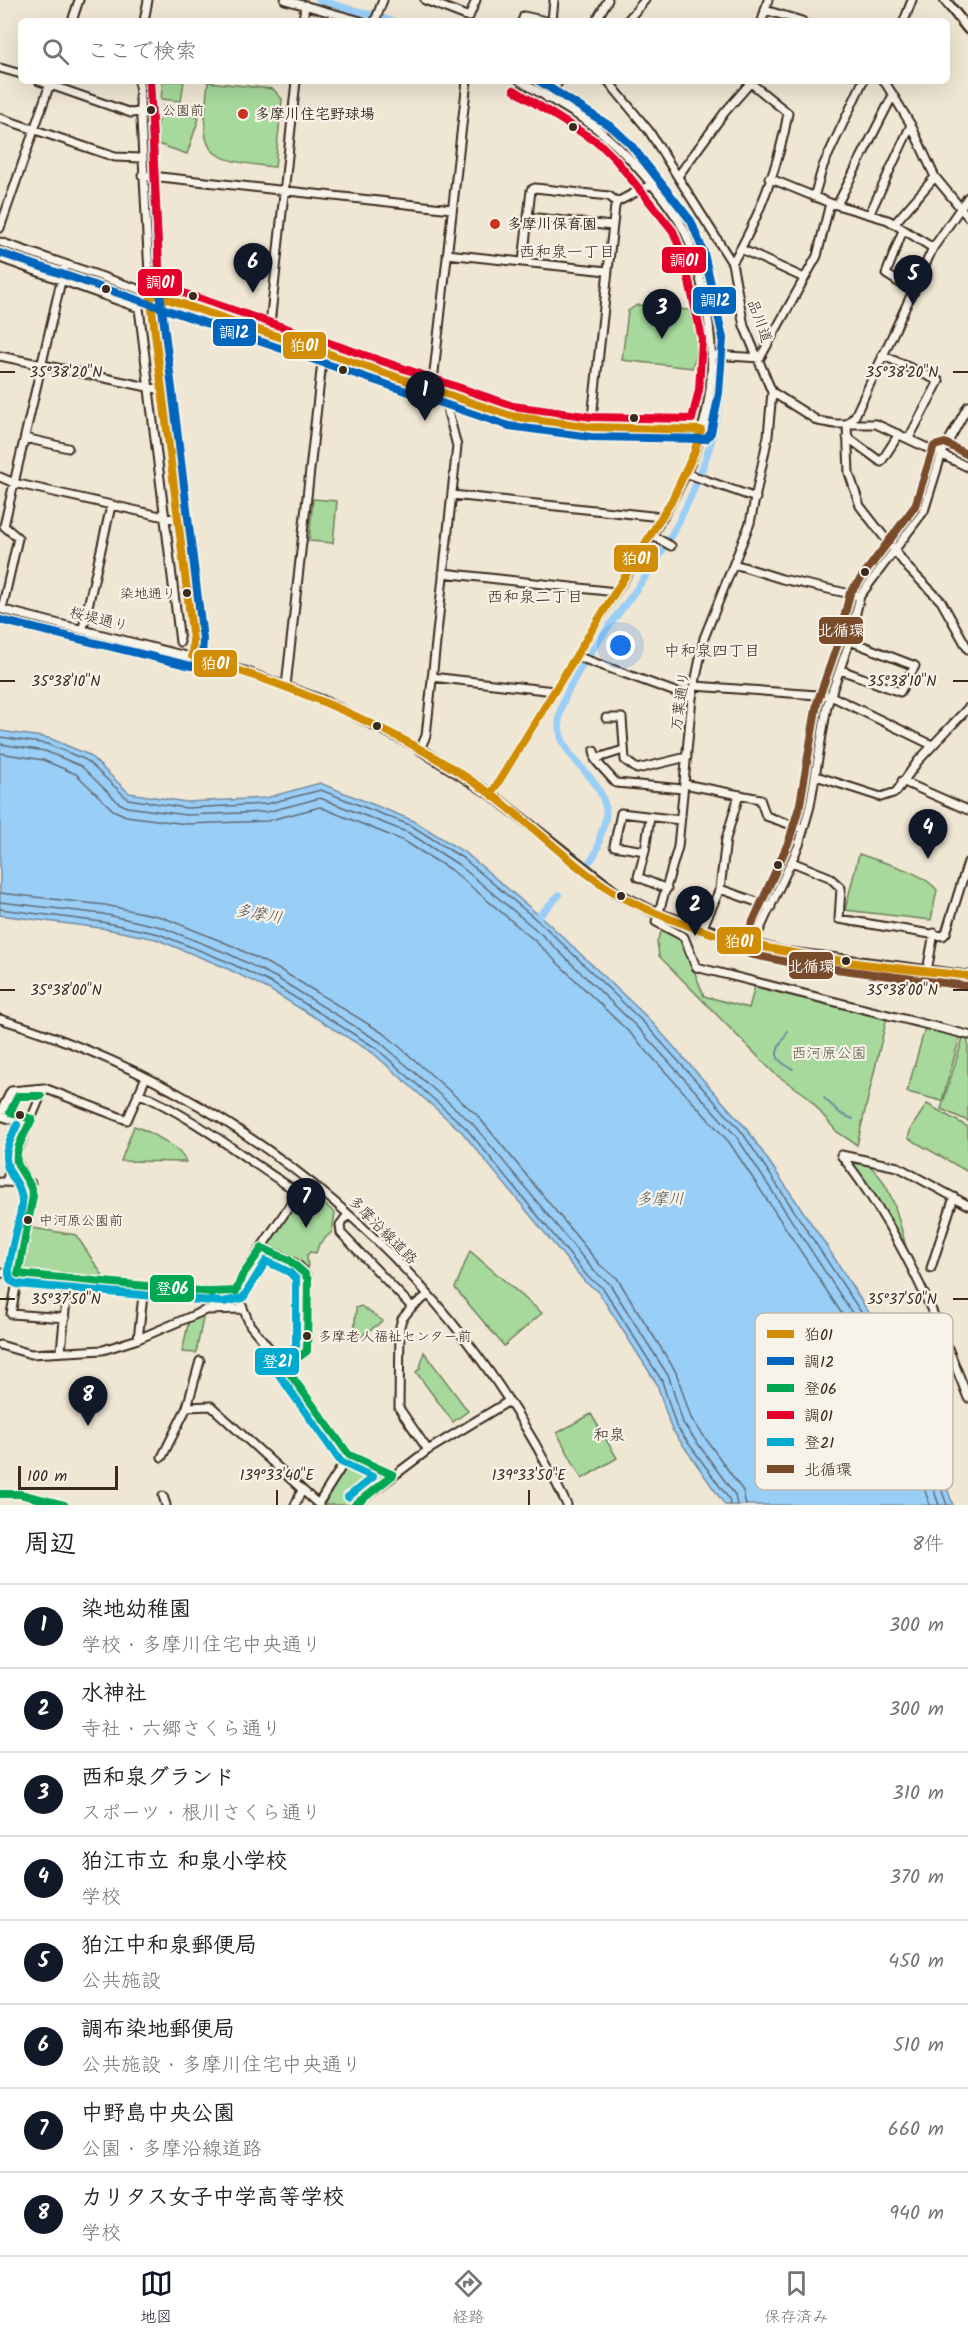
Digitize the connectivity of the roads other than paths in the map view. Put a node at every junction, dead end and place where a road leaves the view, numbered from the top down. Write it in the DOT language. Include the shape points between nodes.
graph roads {
  1 [pos="79,0"];
  2 [pos="148,0"];
  3 [pos="285,0"];
  4 [pos="383,0"];
  5 [pos="425,0"];
  6 [pos="476,0"];
  7 [pos="554,0"];
  8 [pos="608,0"];
  9 [pos="645,0"];
  10 [pos="768,0"];
  11 [pos="912,0"];
  12 [pos="945,0"];
  13 [pos="305,5"];
  14 [pos="765,10"];
  15 [pos="73,18"];
  16 [pos="145,18"];
  17 [pos="303,18"];
  18 [pos="351,18"];
  19 [pos="377,18"];
  20 [pos="552,18"];
  21 [pos="598,18"];
  22 [pos="630,18"];
  23 [pos="763,18"];
  24 [pos="792,18"];
  25 [pos="905,18"];
  26 [pos="968,29"];
  27 [pos="0,68"];
  28 [pos="18,74"];
  29 [pos="50,84"];
  30 [pos="53,84"];
  31 [pos="139,84"];
  32 [pos="296,84"];
  33 [pos="466,84"];
  34 [pos="526,84"];
  35 [pos="557,84"];
  36 [pos="611,84"];
  37 [pos="750,84"];
  38 [pos="754,84"];
  39 [pos="862,84"];
  40 [pos="886,84"];
  41 [pos="892,94"];
  42 [pos="549,96"];
  43 [pos="139,112"];
  44 [pos="0,118"];
  45 [pos="911,125"];
  46 [pos="34,130"];
  47 [pos="141,158"];
  48 [pos="142,175"];
  49 [pos="678,176"];
  50 [pos="935,177"];
  51 [pos="769,178"];
  52 [pos="650,185"];
  53 [pos="285,191"];
  54 [pos="814,196"];
  55 [pos="968,197"];
  56 [pos="617,202"];
  57 [pos="833,204"];
  58 [pos="959,207"];
  59 [pos="452,209"];
  60 [pos="870,213"];
  61 [pos="528,217"];
  62 [pos="968,217"];
  63 [pos="895,223"];
  64 [pos="612,226"];
  65 [pos="0,228"];
  66 [pos="903,230"];
  67 [pos="0,242"];
  68 [pos="933,248"];
  69 [pos="741,249"];
  70 [pos="447,254"];
  71 [pos="0,258"];
  72 [pos="523,262"];
  73 [pos="732,263"];
  74 [pos="65,264"];
  75 [pos="608,271"];
  76 [pos="804,278"];
  77 [pos="62,279"];
  78 [pos="914,291"];
  79 [pos="150,293"];
  80 [pos="269,334"];
  81 [pos="323,353"];
  82 [pos="713,355"];
  83 [pos="882,355"];
  84 [pos="0,356"];
  85 [pos="760,358"];
  86 [pos="42,366"];
  87 [pos="149,390"];
  88 [pos="162,390"];
  89 [pos="432,390"];
  90 [pos="772,392"];
  91 [pos="448,396"];
  92 [pos="968,406"];
  93 [pos="847,423"];
  94 [pos="591,427"];
  95 [pos="701,430"];
  96 [pos="899,434"];
  97 [pos="848,437"];
  98 [pos="25,438"];
  99 [pos="909,438"];
  100 [pos="68,448"];
  101 [pos="942,453"];
  102 [pos="968,467"];
  103 [pos="685,473"];
  104 [pos="0,477"];
  105 [pos="14,483"];
  106 [pos="452,495"];
  107 [pos="756,498"];
  108 [pos="111,506"];
  109 [pos="661,517"];
  110 [pos="164,518"];
  111 [pos="178,520"];
  112 [pos="651,535"];
  113 [pos="668,544"];
  114 [pos="893,551"];
  115 [pos="734,564"];
  116 [pos="443,573"];
  117 [pos="616,592"];
  118 [pos="860,596"];
  119 [pos="1,609"];
  120 [pos="83,628"];
  121 [pos="850,641"];
  122 [pos="180,642"];
  123 [pos="968,649"];
  124 [pos="192,656"];
  125 [pos="579,657"];
  126 [pos="841,670"];
  127 [pos="432,677"];
  128 [pos="286,686"];
  129 [pos="695,686"];
  130 [pos="554,691"];
  131 [pos="831,696"];
  132 [pos="692,698"];
  133 [pos="968,708"];
  134 [pos="606,718"];
  135 [pos="932,745"];
  136 [pos="420,749"];
  137 [pos="623,750"];
  138 [pos="687,756"];
  139 [pos="816,776"];
  140 [pos="902,781"];
  141 [pos="684,787"];
  142 [pos="491,794"];
  143 [pos="740,795"];
  144 [pos="968,810"];
  145 [pos="650,817"];
  146 [pos="680,820"];
  147 [pos="803,829"];
  148 [pos="645,851"];
  149 [pos="792,862"];
  150 [pos="968,862"];
  151 [pos="965,883"];
  152 [pos="667,889"];
  153 [pos="720,889"];
  154 [pos="771,907"];
  155 [pos="658,914"];
  156 [pos="702,928"];
  157 [pos="934,933"];
  158 [pos="753,944"];
  159 [pos="927,971"];
  160 [pos="968,976"];
  161 [pos="0,1019"];
  162 [pos="968,1035"];
  163 [pos="146,1077"];
  164 [pos="44,1088"];
  165 [pos="138,1093"];
  166 [pos="0,1115"];
  167 [pos="29,1125"];
  168 [pos="16,1155"];
  169 [pos="307,1180"];
  170 [pos="3,1181"];
  171 [pos="31,1183"];
  172 [pos="298,1192"];
  173 [pos="954,1197"];
  174 [pos="968,1205"];
  175 [pos="348,1214"];
  176 [pos="262,1248"];
  177 [pos="931,1268"];
  178 [pos="0,1273"];
  179 [pos="18,1274"];
  180 [pos="68,1280"];
  181 [pos="144,1287"];
  182 [pos="236,1291"];
  183 [pos="428,1295"];
  184 [pos="412,1307"];
  185 [pos="243,1309"];
  186 [pos="931,1313"];
  187 [pos="65,1318"];
  188 [pos="138,1340"];
  189 [pos="0,1345"];
  190 [pos="62,1352"];
  191 [pos="200,1360"];
  192 [pos="953,1363"];
  193 [pos="285,1367"];
  194 [pos="968,1398"];
  195 [pos="509,1401"];
  196 [pos="187,1407"];
  197 [pos="428,1450"];
  198 [pos="349,1455"];
  199 [pos="162,1457"];
  200 [pos="393,1475"];
  201 [pos="302,1490"];
  202 [pos="0,1494"];
  203 [pos="163,1496"];
  204 [pos="64,1505"];
  205 [pos="166,1505"];
  206 [pos="295,1505"];
  207 [pos="319,1505"];
  208 [pos="355,1505"];
  209 [pos="567,1505"];
  1 -- 15 [label="street"];
  2 -- 16 [label="street"];
  3 -- 13 [label="street"];
  4 -- 19 [label="street"];
  5 -- 6 [label="street" via="469,17"];
  7 -- 20 [label="street"];
  8 -- 21 [label="street"];
  9 -- 22 [label="street"];
  10 -- 14 [label="street"];
  11 -- 25 [label="street"];
  12 -- 26 [label="main road"];
  13 -- 17 [label="street"];
  13 -- 18 [label="street"];
  14 -- 23 [label="street"];
  14 -- 24 [label="street"];
  27 -- 28 [label="street"];
  29 -- 46 [label="street"];
  30 -- 43 [label="street" via="131,113"];
  31 -- 43 [label="street"];
  32 -- 53 [label="street"];
  33 -- 59 [label="street"];
  34 -- 42 [label="street"];
  35 -- 42 [label="street"];
  36 -- 49 [label="street, 品川道" via="638,115"];
  37 -- 49 [label="street"];
  38 -- 51 [label="street" via="788,113"];
  39 -- 54 [label="street" via="823,166"];
  40 -- 41 [label="street"];
  41 -- 45 [label="street"];
  41 -- 57 [label="street"];
  42 -- 52 [label="street" via="606,136"];
  43 -- 47 [label="street"];
  44 -- 46 [label="street"];
  45 -- 50 [label="street"];
  45 -- 60 [label="street"];
  46 -- 47 [label="street" via="115,157"];
  46 -- 65 [label="street"];
  47 -- 48 [label="street"];
  48 -- 53 [label="street"];
  48 -- 79 [label="street"];
  49 -- 73 [label="street, 品川道"];
  50 -- 58 [label="street"];
  50 -- 63 [label="street"];
  51 -- 54 [label="street"];
  51 -- 69 [label="street"];
  52 -- 56 [label="street"];
  52 -- 82 [label="street" via="682,226 690,243 709,318"];
  53 -- 59 [label="street"];
  53 -- 80 [label="street"];
  54 -- 57 [label="street"];
  55 -- 58 [label="street"];
  56 -- 61 [label="street" via="609,196 535,188 531,190"];
  56 -- 64 [label="street"];
  57 -- 60 [label="street"];
  57 -- 76 [label="street" via="822,241"];
  58 -- 62 [label="street"];
  58 -- 68 [label="street"];
  59 -- 70 [label="street"];
  60 -- 63 [label="street"];
  61 -- 64 [label="street"];
  61 -- 72 [label="street"];
  63 -- 66 [label="street"];
  64 -- 75 [label="street"];
  66 -- 68 [label="street"];
  66 -- 78 [label="street" via="886,274"];
  67 -- 74 [label="street"];
  68 -- 78 [label="street"];
  69 -- 73 [label="street"];
  69 -- 76 [label="street"];
  70 -- 72 [label="street"];
  70 -- 89 [label="street"];
  71 -- 77 [label="street"];
  72 -- 75 [label="street"];
  73 -- 85 [label="street, 品川道" via="744,326"];
  74 -- 77 [label="street"];
  74 -- 79 [label="street"];
  75 -- 94 [label="street"];
  76 -- 85 [label="street"];
  77 -- 86 [label="street"];
  77 -- 87 [label="street" via="137,305"];
  78 -- 83 [label="street"];
  79 -- 80 [label="street"];
  79 -- 88 [label="street"];
  80 -- 81 [label="street"];
  81 -- 89 [label="street"];
  81 -- 128 [label="street"];
  82 -- 85 [label="street"];
  82 -- 95 [label="street"];
  83 -- 93 [label="street" via="855,416"];
  83 -- 99 [label="street" via="939,381"];
  84 -- 86 [label="street"];
  85 -- 90 [label="street, 品川道"];
  86 -- 87 [label="street"];
  86 -- 98 [label="street"];
  87 -- 88 [label="street"];
  87 -- 110 [label="street"];
  88 -- 111 [label="street"];
  89 -- 91 [label="street"];
  90 -- 93 [label="street" via="818,421"];
  90 -- 107 [label="street, 万葉通り"];
  91 -- 94 [label="street" via="534,421"];
  91 -- 106 [label="street" via="447,408 457,446"];
  92 -- 101 [label="street"];
  93 -- 96 [label="street" via="876,423"];
  93 -- 97 [label="street"];
  94 -- 95 [label="street"];
  95 -- 103 [label="street"];
  96 -- 97 [label="street" via="882,462"];
  96 -- 99 [label="street"];
  97 -- 114 [label="street" via="849,472 860,507"];
  98 -- 100 [label="street"];
  98 -- 105 [label="street"];
  99 -- 101 [label="street"];
  101 -- 102 [label="street"];
  101 -- 114 [label="street" via="924,511"];
  103 -- 107 [label="street"];
  103 -- 109 [label="street"];
  104 -- 105 [label="street"];
  105 -- 108 [label="street"];
  105 -- 119 [label="street" via="4,526 18,538"];
  106 -- 109 [label="street"];
  106 -- 116 [label="street"];
  107 -- 115 [label="street, 万葉通り"];
  108 -- 110 [label="street"];
  108 -- 120 [label="street"];
  109 -- 112 [label="street"];
  110 -- 111 [label="street"];
  110 -- 122 [label="street"];
  111 -- 124 [label="street"];
  112 -- 113 [label="street"];
  112 -- 117 [label="street"];
  114 -- 118 [label="street"];
  114 -- 123 [label="street" via="940,601"];
  115 -- 118 [label="street"];
  115 -- 129 [label="street, 万葉通り" via="704,638"];
  116 -- 117 [label="street"];
  116 -- 127 [label="street"];
  117 -- 125 [label="street"];
  118 -- 121 [label="street"];
  119 -- 120 [label="street, 桜堤通り"];
  120 -- 124 [label="street, 桜堤通り"];
  121 -- 126 [label="street"];
  121 -- 126 [label="street" via="915,666 900,692"];
  124 -- 128 [label="street"];
  125 -- 130 [label="street"];
  125 -- 132 [label="street"];
  126 -- 131 [label="street"];
  127 -- 130 [label="street"];
  127 -- 136 [label="street" via="426,736"];
  128 -- 136 [label="street"];
  129 -- 131 [label="street"];
  129 -- 132 [label="street, 万葉通り"];
  130 -- 142 [label="street"];
  131 -- 135 [label="street"];
  131 -- 139 [label="street"];
  132 -- 138 [label="street, 万葉通り"];
  133 -- 135 [label="street"];
  134 -- 137 [label="street" via="622,718"];
  135 -- 140 [label="street"];
  136 -- 142 [label="main road"];
  137 -- 138 [label="street" via="627,764 637,769"];
  137 -- 141 [label="street" via="595,755 616,783"];
  138 -- 141 [label="street, 万葉通り"];
  139 -- 140 [label="street" via="881,797 896,792"];
  139 -- 147 [label="street"];
  140 -- 144 [label="street"];
  141 -- 143 [label="street"];
  141 -- 146 [label="street, 万葉通り"];
  142 -- 155 [label="main road" via="616,893"];
  143 -- 147 [label="street" via="760,800 766,816"];
  143 -- 153 [label="street" via="726,839"];
  145 -- 146 [label="street"];
  145 -- 148 [label="street"];
  145 -- 148 [label="street" via="621,813 614,846"];
  146 -- 152 [label="street, 万葉通り" via="675,864"];
  147 -- 149 [label="street"];
  148 -- 152 [label="street" via="638,877"];
  149 -- 154 [label="street"];
  149 -- 157 [label="street" via="829,877 841,888 839,919"];
  150 -- 151 [label="street"];
  151 -- 157 [label="street" via="946,933"];
  152 -- 155 [label="street, 万葉通り"];
  153 -- 154 [label="street"];
  153 -- 156 [label="street"];
  154 -- 158 [label="street"];
  155 -- 156 [label="main road"];
  155 -- 162 [label="street" via="656,922 684,937 696,967"];
  156 -- 158 [label="main road"];
  157 -- 159 [label="street"];
  158 -- 159 [label="main road"];
  159 -- 160 [label="main road"];
  161 -- 163 [label="street, 多摩沿線道路" via="92,1051"];
  163 -- 165 [label="street"];
  163 -- 169 [label="street, 多摩沿線道路" via="242,1131"];
  164 -- 165 [label="street" via="127,1120"];
  164 -- 166 [label="street" via="11,1091"];
  164 -- 167 [label="street"];
  165 -- 172 [label="street" via="219,1137"];
  166 -- 167 [label="street"];
  167 -- 168 [label="street"];
  168 -- 170 [label="street"];
  168 -- 171 [label="street"];
  169 -- 172 [label="street"];
  169 -- 175 [label="street, 多摩沿線道路"];
  170 -- 171 [label="street"];
  171 -- 179 [label="street" via="31,1208"];
  172 -- 176 [label="street"];
  173 -- 174 [label="street"];
  173 -- 177 [label="street"];
  173 -- 186 [label="street" via="898,1167 841,1155 909,1261"];
  175 -- 183 [label="street, 多摩沿線道路"];
  175 -- 184 [label="street" via="340,1225 341,1233"];
  176 -- 182 [label="street"];
  176 -- 193 [label="street" via="295,1263 307,1274 306,1351"];
  178 -- 179 [label="street"];
  179 -- 180 [label="street"];
  179 -- 187 [label="street" via="11,1314"];
  180 -- 181 [label="street"];
  180 -- 187 [label="street"];
  181 -- 182 [label="street"];
  181 -- 188 [label="street"];
  182 -- 185 [label="street"];
  183 -- 184 [label="street"];
  183 -- 195 [label="street, 多摩沿線道路" via="487,1365"];
  184 -- 197 [label="street" via="400,1326 399,1408"];
  185 -- 188 [label="street" via="206,1310"];
  185 -- 193 [label="street" via="250,1325"];
  187 -- 190 [label="street"];
  188 -- 190 [label="street" via="102,1350"];
  189 -- 190 [label="street" via="31,1354"];
  191 -- 196 [label="street"];
  192 -- 194 [label="street"];
  193 -- 198 [label="street"];
  195 -- 197 [label="street"];
  195 -- 209 [label="street, 多摩沿線道路"];
  196 -- 199 [label="street"];
  196 -- 201 [label="street" via="211,1406"];
  197 -- 200 [label="street"];
  198 -- 200 [label="street"];
  198 -- 207 [label="street"];
  200 -- 208 [label="street"];
  201 -- 206 [label="street"];
  201 -- 207 [label="street"];
  202 -- 204 [label="street" via="20,1494"];
  203 -- 205 [label="street"];
}
